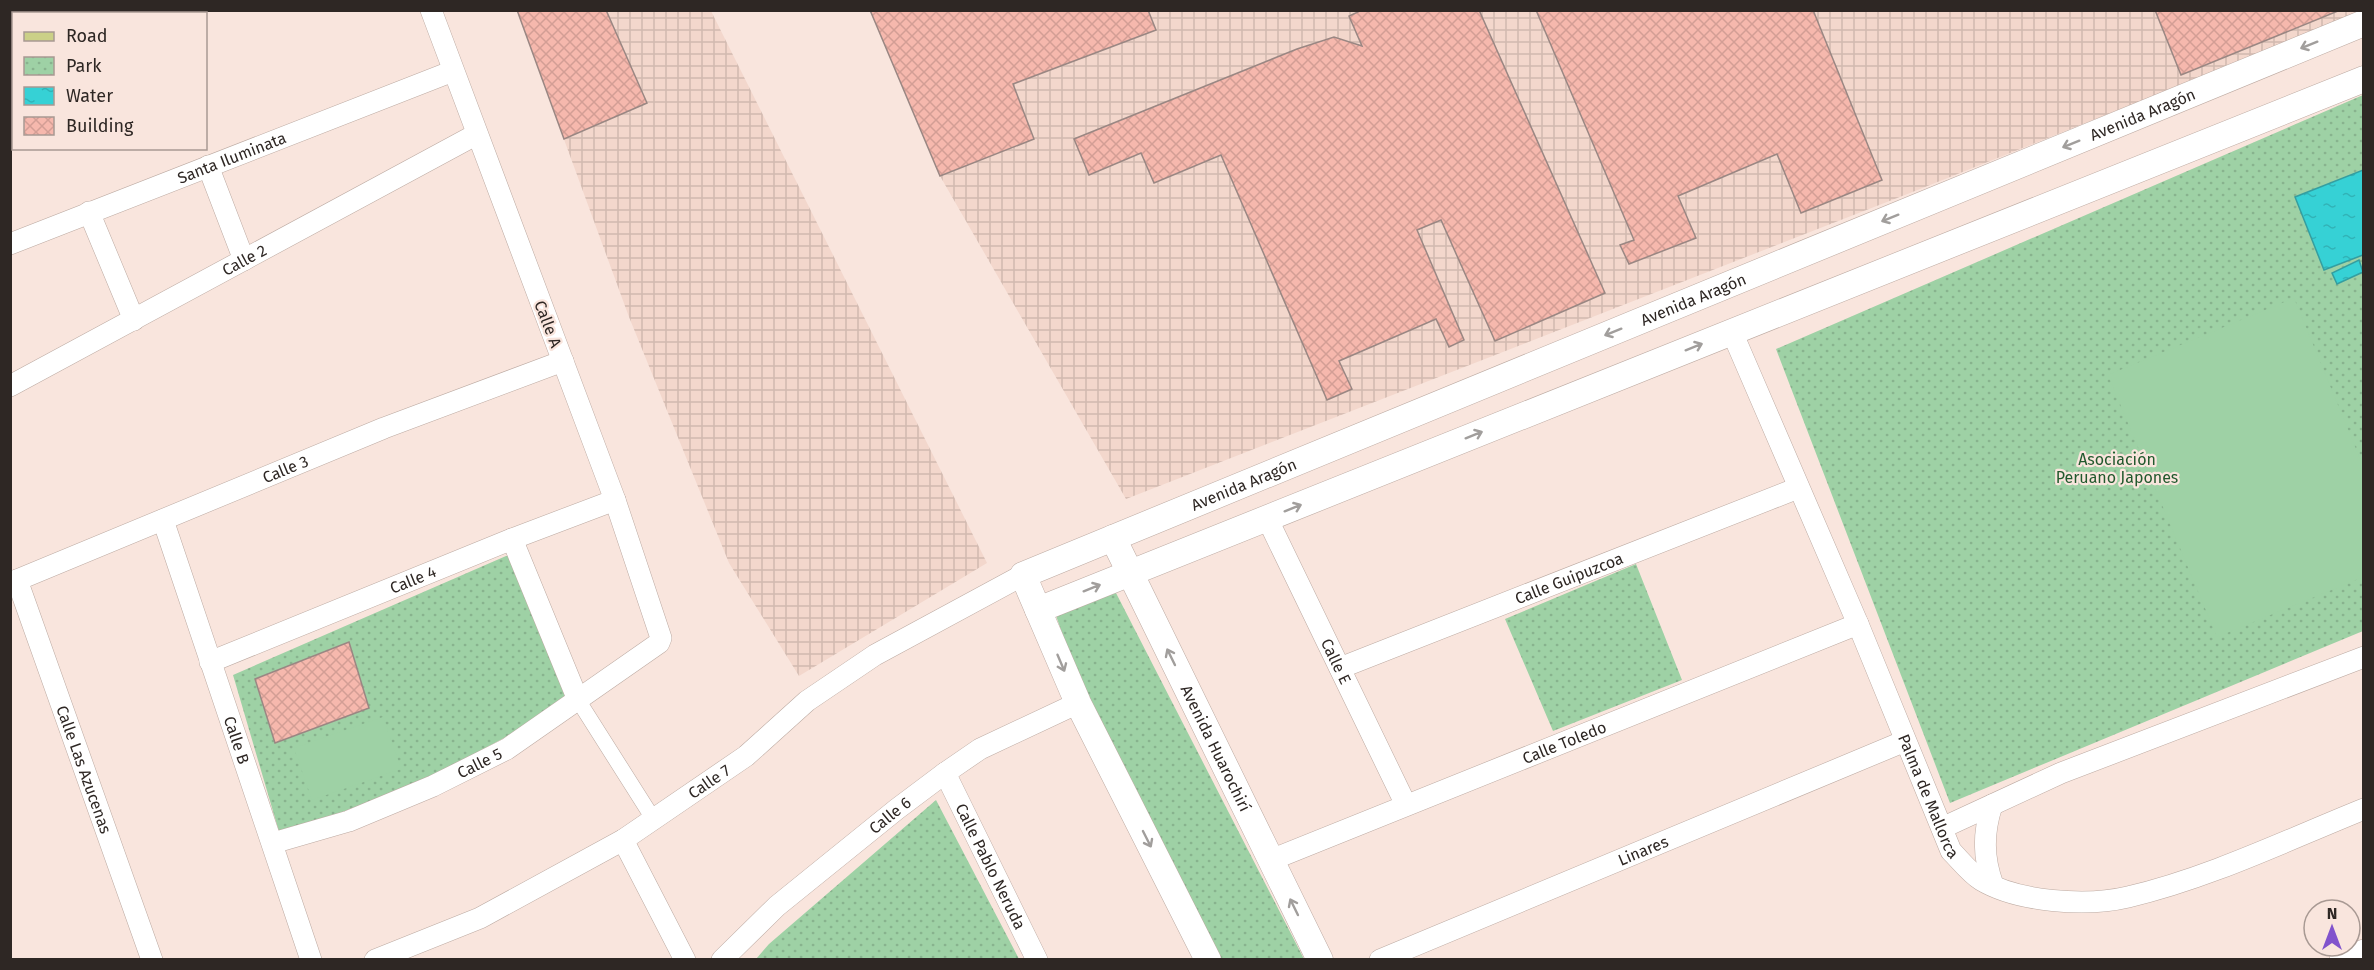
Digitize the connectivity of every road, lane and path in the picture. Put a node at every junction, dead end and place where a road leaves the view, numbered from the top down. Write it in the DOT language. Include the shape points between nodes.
graph roads {
  1 [pos="431,10"];
  2 [pos="2364,23"];
  3 [pos="453,71"];
  4 [pos="2364,79"];
  5 [pos="477,134"];
  6 [pos="208,166"];
  7 [pos="89,212"];
  8 [pos="10,244"];
  9 [pos="244,260"];
  10 [pos="134,320"];
  11 [pos="1731,332"];
  12 [pos="563,361"];
  13 [pos="10,386"];
  14 [pos="1798,488"];
  15 [pos="615,500"];
  16 [pos="1267,518"];
  17 [pos="163,520"];
  18 [pos="1113,537"];
  19 [pos="512,539"];
  20 [pos="1130,573"];
  21 [pos="1023,575"];
  22 [pos="14,582"];
  23 [pos="1038,610"];
  24 [pos="1858,624"];
  25 [pos="661,638"];
  26 [pos="2364,657"];
  27 [pos="210,662"];
  28 [pos="1340,668"];
  29 [pos="578,700"];
  30 [pos="1078,703"];
  31 [pos="1905,741"];
  32 [pos="945,773"];
  33 [pos="1406,805"];
  34 [pos="1992,805"];
  35 [pos="2364,809"];
  36 [pos="654,820"];
  37 [pos="1942,828"];
  38 [pos="623,840"];
  39 [pos="273,843"];
  40 [pos="1271,860"];
  41 [pos="1993,885"];
  42 [pos="2364,950"];
  43 [pos="152,960"];
  44 [pos="311,960"];
  45 [pos="375,960"];
  46 [pos="685,960"];
  47 [pos="722,960"];
  48 [pos="1037,960"];
  49 [pos="1208,960"];
  50 [pos="1320,960"];
  51 [pos="1380,960"];
  52 [pos="2340,960"];
  1 -- 3 [label="street, Calle A"];
  2 -- 18 [label="street, Avenida Aragón, one-way"];
  3 -- 5 [label="street, Calle A"];
  3 -- 6 [label="street, Santa Iluminata"];
  4 -- 11 [label="street"];
  5 -- 9 [label="street, Calle 2"];
  5 -- 12 [label="street, Calle A"];
  6 -- 7 [label="street, Santa Iluminata"];
  6 -- 9 [label="street"];
  7 -- 8 [label="street, Santa Iluminata"];
  7 -- 10 [label="street"];
  9 -- 10 [label="street, Calle 2"];
  10 -- 13 [label="street, Calle 2"];
  11 -- 14 [label="street, Palma de Mallorca"];
  16 -- 11 [label="street, one-way"];
  12 -- 15 [label="street, Calle A"];
  12 -- 17 [label="street, Calle 3"];
  14 -- 24 [label="street, Palma de Mallorca"];
  14 -- 28 [label="street, Calle Guipuzcoa"];
  15 -- 19 [label="street, Calle 4"];
  15 -- 25 [label="street, Calle A"];
  16 -- 20 [label="street"];
  16 -- 28 [label="street, Calle E"];
  17 -- 22 [label="street, Calle 3"];
  17 -- 27 [label="street, Calle B"];
  18 -- 20 [label="street, Avenida Huarochirí"];
  18 -- 21 [label="street, Avenida Aragón"];
  19 -- 27 [label="street, Calle 4"];
  19 -- 29 [label="street"];
  23 -- 20 [label="street, one-way"];
  40 -- 20 [label="street, Avenida Huarochirí, one-way"];
  21 -- 23 [label="street"];
  21 -- 36 [label="street, Calle 7" via="875,654 807,701 746,756"];
  22 -- 43 [label="street, Calle Las Azucenas"];
  23 -- 30 [label="street, one-way"];
  24 -- 31 [label="street, Palma de Mallorca"];
  24 -- 33 [label="street, Calle Toledo"];
  25 -- 29 [label="street, Calle 5"];
  26 -- 34 [label="street" via="2061,773"];
  27 -- 39 [label="street, Calle B"];
  28 -- 33 [label="street, Calle E"];
  29 -- 36 [label="street"];
  29 -- 39 [label="street, Calle 5" via="507,749 433,786 349,821"];
  30 -- 32 [label="street, Calle 6" via="980,749"];
  30 -- 49 [label="street, one-way"];
  31 -- 37 [label="street, Palma de Mallorca"];
  31 -- 51 [label="street, Linares"];
  32 -- 47 [label="street, Calle 6" via="777,906"];
  32 -- 48 [label="street, Calle Pablo Neruda"];
  33 -- 40 [label="street, Calle Toledo"];
  34 -- 37 [label="street"];
  34 -- 41 [label="street" via="1984,835"];
  35 -- 41 [label="street, Palma de Mallorca" via="2195,878 2126,898 2076,902 2028,898"];
  36 -- 38 [label="street, Calle 7"];
  37 -- 41 [label="street, Palma de Mallorca" via="1951,851 1980,879"];
  38 -- 45 [label="street, Calle 7" via="480,918"];
  38 -- 46 [label="street"];
  39 -- 44 [label="street, Calle B"];
  50 -- 40 [label="street, Avenida Huarochirí, one-way"];
  42 -- 52 [label="street"];
}
